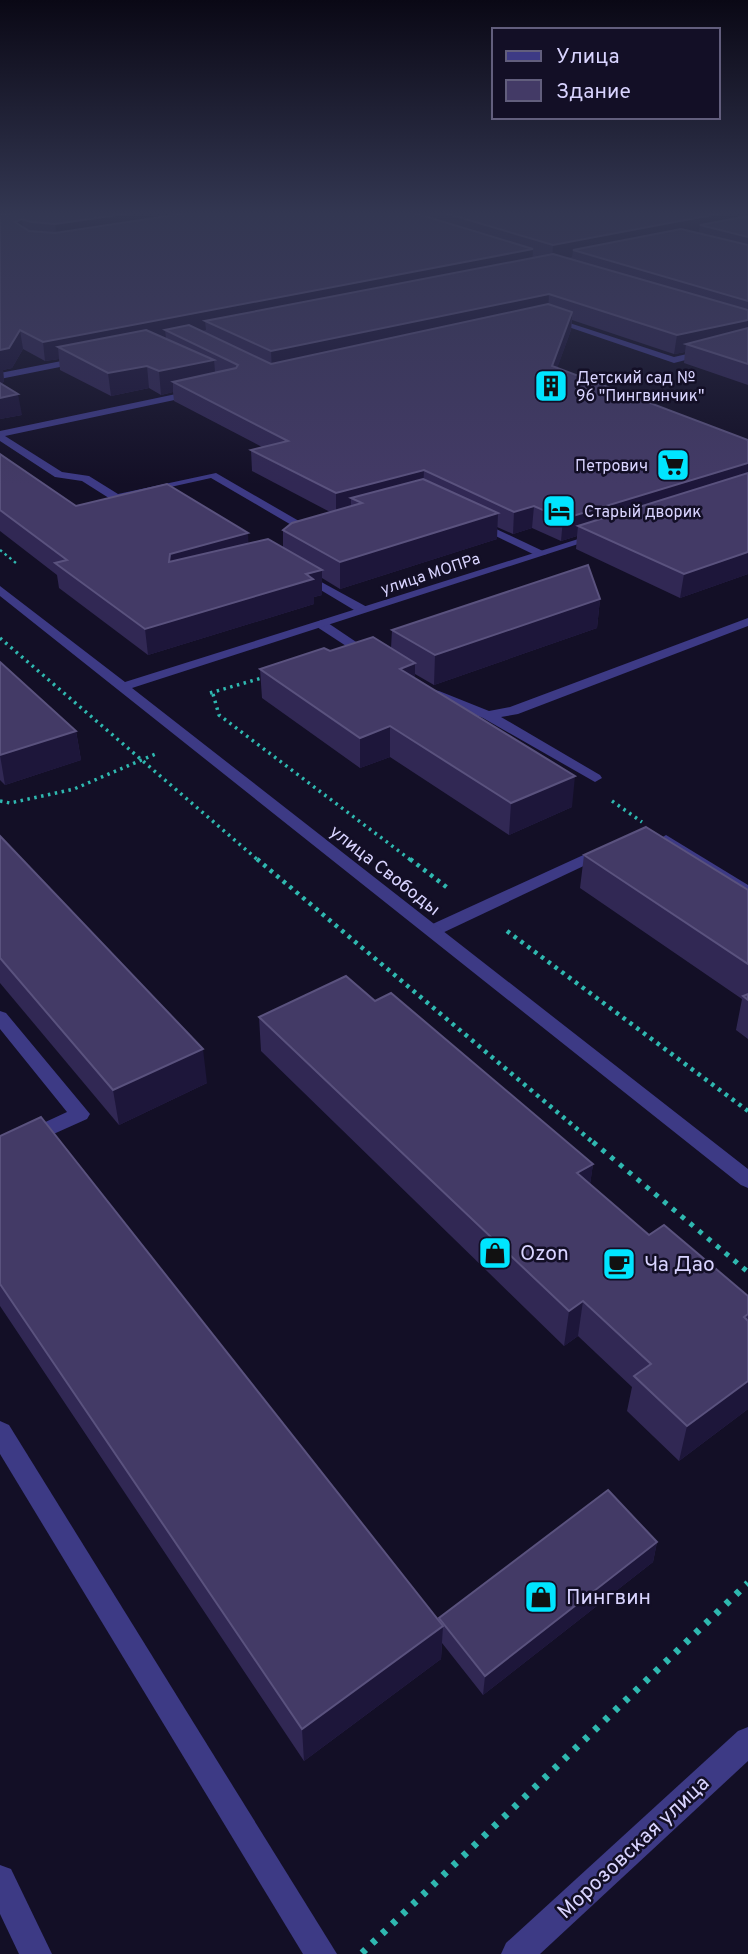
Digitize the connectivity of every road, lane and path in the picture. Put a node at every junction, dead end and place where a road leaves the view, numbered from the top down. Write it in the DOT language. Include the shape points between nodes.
graph roads {
  1 [pos="534,320"];
  2 [pos="748,342"];
  3 [pos="655,354"];
  4 [pos="637,358"];
  5 [pos="87,359"];
  6 [pos="0,376"];
  7 [pos="205,390"];
  8 [pos="0,435"];
  9 [pos="461,515"];
  10 [pos="320,527"];
  11 [pos="307,530"];
  12 [pos="606,533"];
  13 [pos="289,543"];
  14 [pos="541,554"];
  15 [pos="292,569"];
  16 [pos="0,590"];
  17 [pos="363,610"];
  18 [pos="748,622"];
  19 [pos="321,624"];
  20 [pos="0,639"];
  21 [pos="378,661"];
  22 [pos="121,687"];
  23 [pos="424,690"];
  24 [pos="488,715"];
  25 [pos="140,759"];
  26 [pos="595,778"];
  27 [pos="0,801"];
  28 [pos="650,839"];
  29 [pos="614,846"];
  30 [pos="748,891"];
  31 [pos="432,931"];
  32 [pos="0,1017"];
  33 [pos="0,1151"];
  34 [pos="748,1180"];
  35 [pos="748,1272"];
  36 [pos="0,1432"];
  37 [pos="748,1583"];
  38 [pos="748,1741"];
  39 [pos="0,1880"];
  40 [pos="36,1954"];
  41 [pos="321,1954"];
  42 [pos="361,1954"];
  43 [pos="517,1954"];
  1 -- 3 [label="street" via="547,317"];
  2 -- 3 [label="street" via="674,360"];
  3 -- 4 [label="street"];
  5 -- 6 [label="street"];
  7 -- 8 [label="street"];
  8 -- 11 [label="street" via="59,475 85,478 116,498 212,475"];
  9 -- 14 [label="street"];
  10 -- 11 [label="street"];
  11 -- 13 [label="street"];
  12 -- 14 [label="street, улица МОПРа"];
  14 -- 17 [label="street, улица МОПРа"];
  15 -- 17 [label="street"];
  16 -- 22 [label="street, улица Свободы"];
  17 -- 19 [label="street, улица МОПРа"];
  18 -- 24 [label="street" via="513,711"];
  19 -- 21 [label="street"];
  19 -- 22 [label="street, улица МОПРа"];
  20 -- 25 [label="path"];
  22 -- 31 [label="street, улица Свободы"];
  23 -- 24 [label="street"];
  24 -- 26 [label="street"];
  25 -- 27 [label="path" via="74,789 10,803"];
  25 -- 35 [label="path"];
  28 -- 30 [label="street" via="663,838"];
  29 -- 31 [label="street"];
  31 -- 34 [label="street, улица Свободы"];
  32 -- 33 [label="street" via="80,1114"];
  36 -- 41 [label="street"];
  37 -- 42 [label="path"];
  38 -- 43 [label="street, Морозовская улица"];
  39 -- 40 [label="street"];
}
